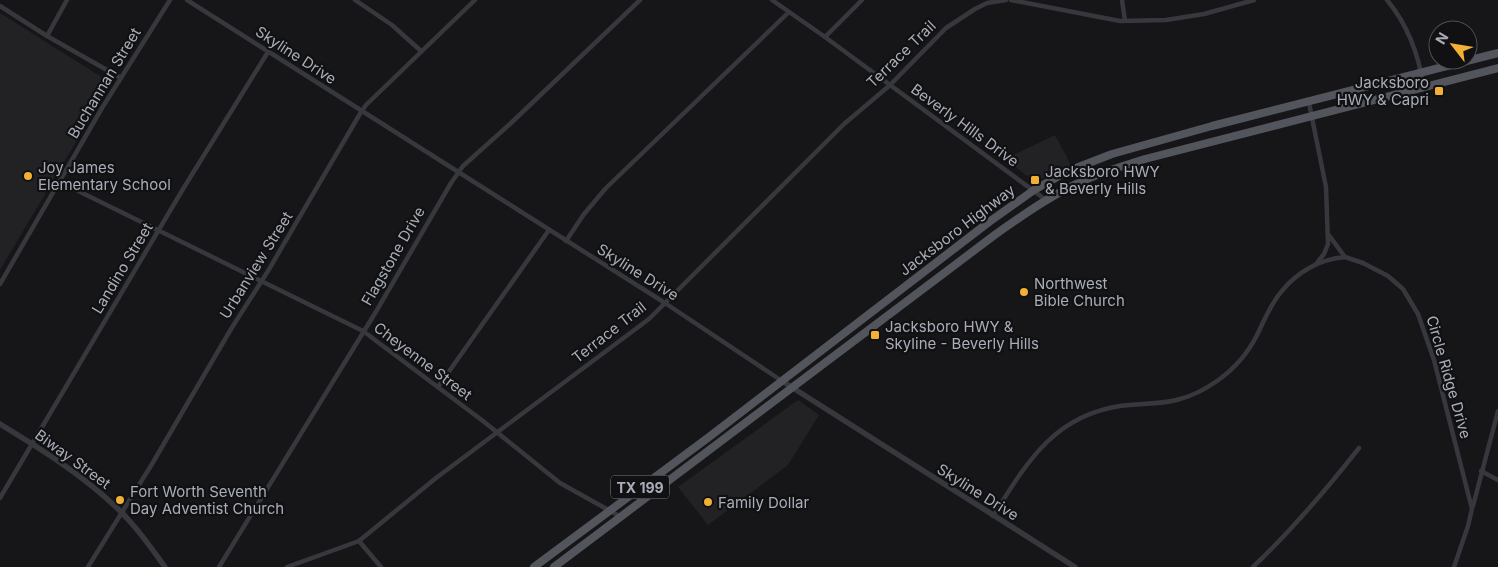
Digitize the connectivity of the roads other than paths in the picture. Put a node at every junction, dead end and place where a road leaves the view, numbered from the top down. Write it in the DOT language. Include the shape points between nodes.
graph roads {
  1 [pos="67,0"];
  2 [pos="170,0"];
  3 [pos="186,0"];
  4 [pos="355,0"];
  5 [pos="475,0"];
  6 [pos="640,0"];
  7 [pos="772,0"];
  8 [pos="862,0"];
  9 [pos="1006,0"];
  10 [pos="1015,0"];
  11 [pos="1122,0"];
  12 [pos="1254,0"];
  13 [pos="1387,0"];
  14 [pos="0,6"];
  15 [pos="789,12"];
  16 [pos="1125,21"];
  17 [pos="47,36"];
  18 [pos="825,37"];
  19 [pos="421,51"];
  20 [pos="268,52"];
  21 [pos="1498,53"];
  22 [pos="1498,68"];
  23 [pos="1422,73"];
  24 [pos="121,78"];
  25 [pos="889,86"];
  26 [pos="1424,88"];
  27 [pos="1308,103"];
  28 [pos="361,112"];
  29 [pos="1311,117"];
  30 [pos="458,173"];
  31 [pos="60,182"];
  32 [pos="1034,190"];
  33 [pos="1046,200"];
  34 [pos="159,230"];
  35 [pos="549,230"];
  36 [pos="1328,234"];
  37 [pos="566,241"];
  38 [pos="1346,257"];
  39 [pos="1317,264"];
  40 [pos="914,279"];
  41 [pos="262,280"];
  42 [pos="0,282"];
  43 [pos="922,291"];
  44 [pos="665,303"];
  45 [pos="362,331"];
  46 [pos="782,381"];
  47 [pos="438,387"];
  48 [pos="793,389"];
  49 [pos="1498,411"];
  50 [pos="0,424"];
  51 [pos="497,432"];
  52 [pos="32,444"];
  53 [pos="1359,448"];
  54 [pos="1481,471"];
  55 [pos="1498,480"];
  56 [pos="0,498"];
  57 [pos="1472,509"];
  58 [pos="609,510"];
  59 [pos="121,513"];
  60 [pos="993,516"];
  61 [pos="621,517"];
  62 [pos="360,541"];
  63 [pos="537,566"];
  64 [pos="88,567"];
  65 [pos="165,567"];
  66 [pos="219,567"];
  67 [pos="287,567"];
  68 [pos="381,567"];
  69 [pos="554,567"];
  70 [pos="1075,567"];
  71 [pos="1253,567"];
  72 [pos="1454,567"];
  1 -- 17 [label="street"];
  2 -- 24 [label="street, Buchannan Street"];
  3 -- 20 [label="street, Skyline Drive"];
  4 -- 19 [label="street" via="392,25"];
  5 -- 19 [label="street, Urbanview Street"];
  6 -- 30 [label="street, Flagstone Drive"];
  7 -- 15 [label="street, Beverly Hills Drive"];
  8 -- 18 [label="street"];
  9 -- 25 [label="street, Terrace Trail" via="987,3 946,28"];
  10 -- 16 [label="street"];
  11 -- 16 [label="street"];
  12 -- 16 [label="street" via="1204,14"];
  13 -- 23 [label="street" via="1412,38"];
  14 -- 17 [label="street"];
  15 -- 18 [label="street, Beverly Hills Drive"];
  15 -- 37 [label="street" via="606,188"];
  17 -- 24 [label="street"];
  18 -- 25 [label="street, Beverly Hills Drive"];
  19 -- 28 [label="street, Urbanview Street"];
  20 -- 28 [label="street, Skyline Drive"];
  20 -- 34 [label="street, Landino Street"];
  21 -- 23 [label="main road, Jacksboro Highway / TX 199"];
  22 -- 26 [label="main road, Jacksboro Highway / TX 199"];
  23 -- 26 [label="street"];
  23 -- 27 [label="main road, Jacksboro Highway / TX 199"];
  24 -- 31 [label="street, Buchannan Street"];
  25 -- 32 [label="street, Beverly Hills Drive"];
  25 -- 44 [label="street, Terrace Trail" via="844,124"];
  26 -- 29 [label="main road, Jacksboro Highway / TX 199"];
  27 -- 29 [label="street"];
  27 -- 32 [label="main road, Jacksboro Highway / TX 199" via="1112,154 1068,171"];
  28 -- 30 [label="street, Skyline Drive"];
  28 -- 41 [label="street, Urbanview Street"];
  29 -- 33 [label="main road, Jacksboro Highway / TX 199" via="1145,159 1096,175"];
  29 -- 36 [label="street" via="1326,187"];
  30 -- 35 [label="street, Skyline Drive"];
  30 -- 45 [label="street, Flagstone Drive"];
  31 -- 34 [label="street, Cheyenne Street"];
  31 -- 42 [label="street, Buchannan Street"];
  32 -- 33 [label="street, Beverly Hills Drive"];
  32 -- 40 [label="main road, Jacksboro Highway / TX 199"];
  33 -- 43 [label="main road, Jacksboro Highway / TX 199"];
  34 -- 41 [label="street, Cheyenne Street"];
  34 -- 52 [label="street, Landino Street"];
  35 -- 37 [label="street, Skyline Drive"];
  35 -- 47 [label="street"];
  36 -- 38 [label="street"];
  36 -- 39 [label="street" via="1328,244"];
  37 -- 44 [label="street, Skyline Drive"];
  38 -- 39 [label="street"];
  38 -- 57 [label="street, Circle Ridge Drive" via="1388,276 1403,289 1418,314 1434,360"];
  39 -- 60 [label="street" via="1280,292 1245,355 1217,381 1180,400 1120,406 1076,420 1053,435 1032,456"];
  40 -- 43 [label="main road"];
  40 -- 46 [label="main road, Jacksboro Highway / TX 199"];
  41 -- 45 [label="street, Cheyenne Street"];
  41 -- 59 [label="street, Urbanview Street"];
  43 -- 48 [label="main road, Jacksboro Highway / TX 199"];
  44 -- 46 [label="street, Skyline Drive"];
  44 -- 51 [label="street, Terrace Trail" via="649,319"];
  45 -- 47 [label="street, Cheyenne Street"];
  45 -- 66 [label="street, Flagstone Drive"];
  46 -- 48 [label="street, Skyline Drive"];
  46 -- 58 [label="main road, Jacksboro Highway / TX 199"];
  47 -- 51 [label="street, Cheyenne Street"];
  48 -- 60 [label="street, Skyline Drive"];
  48 -- 61 [label="main road, Jacksboro Highway / TX 199"];
  49 -- 54 [label="street"];
  50 -- 52 [label="street, Biway Street"];
  51 -- 58 [label="street, Cheyenne Street" via="560,482"];
  51 -- 62 [label="street, Terrace Trail"];
  52 -- 56 [label="street, Landino Street"];
  52 -- 59 [label="street, Biway Street" via="77,474"];
  53 -- 71 [label="street" via="1298,523"];
  54 -- 55 [label="street"];
  54 -- 57 [label="street"];
  57 -- 72 [label="street, Circle Ridge Drive"];
  58 -- 61 [label="street, Cheyenne Street"];
  58 -- 63 [label="main road, Jacksboro Highway / TX 199"];
  59 -- 64 [label="street, Urbanview Street"];
  59 -- 65 [label="street, Biway Street"];
  60 -- 70 [label="street, Skyline Drive"];
  61 -- 69 [label="main road, Jacksboro Highway / TX 199"];
  62 -- 67 [label="street, Terrace Trail"];
  62 -- 68 [label="street"];
}
